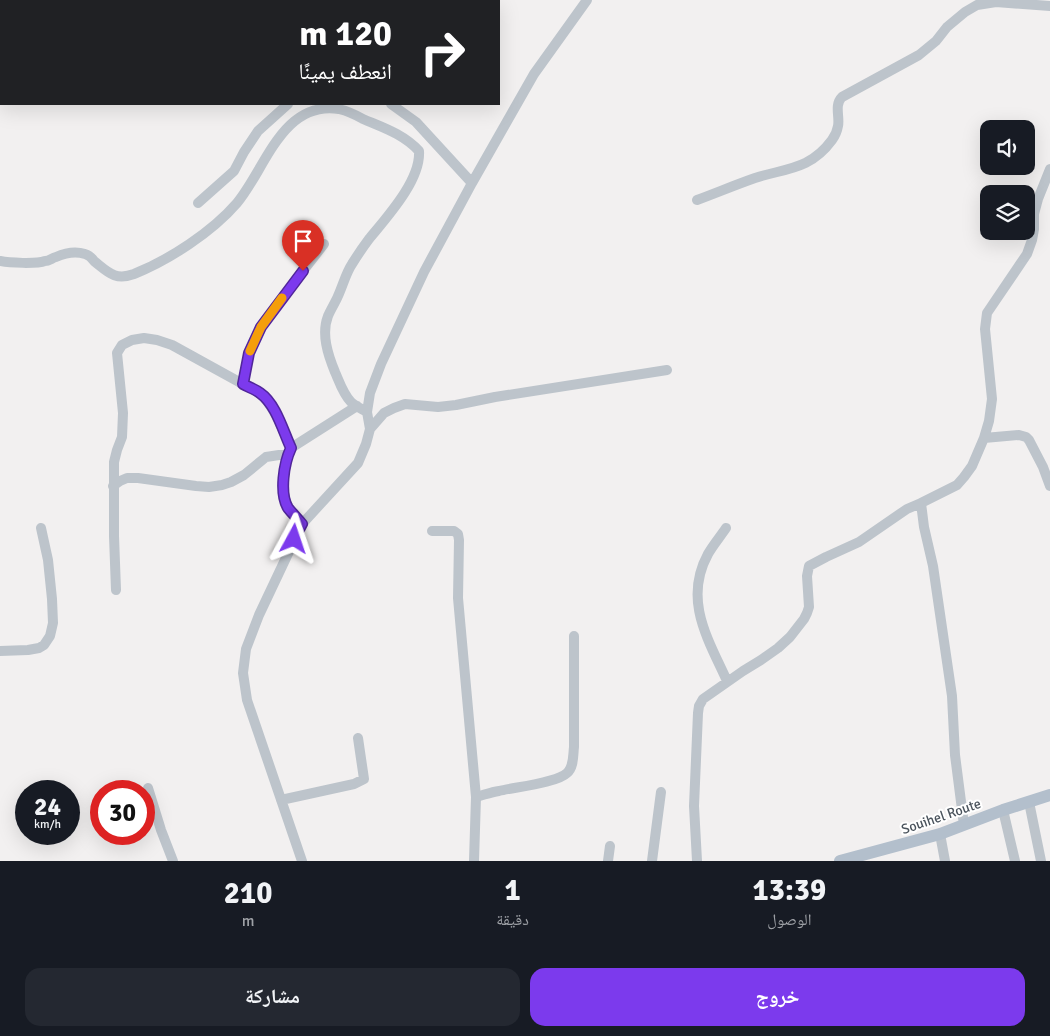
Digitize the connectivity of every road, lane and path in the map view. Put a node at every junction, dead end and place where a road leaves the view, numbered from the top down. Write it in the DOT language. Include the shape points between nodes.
graph roads {
  1 [pos="587,0"];
  2 [pos="1050,6"];
  3 [pos="287,105"];
  4 [pos="392,105"];
  5 [pos="1050,170"];
  6 [pos="472,183"];
  7 [pos="697,200"];
  8 [pos="198,203"];
  9 [pos="324,244"];
  10 [pos="0,261"];
  11 [pos="667,370"];
  12 [pos="243,384"];
  13 [pos="357,406"];
  14 [pos="367,412"];
  15 [pos="370,429"];
  16 [pos="984,438"];
  17 [pos="289,452"];
  18 [pos="113,486"];
  19 [pos="1050,486"];
  20 [pos="921,503"];
  21 [pos="302,524"];
  22 [pos="41,528"];
  23 [pos="726,528"];
  24 [pos="432,531"];
  25 [pos="116,590"];
  26 [pos="574,636"];
  27 [pos="0,651"];
  28 [pos="727,682"];
  29 [pos="358,738"];
  30 [pos="661,792"];
  31 [pos="1050,795"];
  32 [pos="476,797"];
  33 [pos="281,800"];
  34 [pos="1029,802"];
  35 [pos="1003,810"];
  36 [pos="155,811"];
  37 [pos="964,825"];
  38 [pos="940,834"];
  39 [pos="610,846"];
  40 [pos="173,861"];
  41 [pos="302,861"];
  42 [pos="474,861"];
  43 [pos="608,861"];
  44 [pos="652,861"];
  45 [pos="697,861"];
  46 [pos="840,861"];
  47 [pos="945,861"];
  48 [pos="1015,861"];
  49 [pos="1041,861"];
  1 -- 6 [label="street" via="534,74"];
  2 -- 7 [label="street" via="996,2 971,8 928,48 842,97 838,105 837,133 813,160"];
  3 -- 8 [label="street" via="258,131 234,171"];
  4 -- 6 [label="street" via="416,122"];
  5 -- 16 [label="street" via="1038,199 1027,254 987,313 985,329 992,399"];
  6 -- 14 [label="street" via="424,272 381,364"];
  9 -- 12 [label="street" via="261,327 249,353"];
  10 -- 13 [label="street" via="45,262 74,252 87,254 111,275 133,274 179,250 221,220 238,202 282,134 297,119 313,110 328,108 360,117 402,136 419,151 420,160 389,216 350,266 327,318 328,353 344,391 351,403"];
  11 -- 15 [label="street" via="456,405 405,404 384,414"];
  12 -- 17 [label="street" via="261,394 270,404"];
  12 -- 18 [label="street" via="157,340 144,338 122,345 117,353 122,437 114,462"];
  13 -- 14 [label="street"];
  13 -- 17 [label="street"];
  14 -- 15 [label="street"];
  15 -- 21 [label="street" via="358,463"];
  16 -- 19 [label="street" via="1026,437"];
  16 -- 20 [label="street" via="972,466 960,482"];
  17 -- 18 [label="street" via="266,457 244,475 222,485 209,487 126,478"];
  17 -- 21 [label="street" via="283,491 288,508"];
  18 -- 25 [label="street"];
  20 -- 28 [label="street" via="906,509 859,542 809,566 808,614 778,648"];
  20 -- 37 [label="street" via="952,696"];
  21 -- 33 [label="street" via="259,615 246,649 243,673 247,700"];
  22 -- 27 [label="street" via="52,599 50,636 39,648"];
  23 -- 28 [label="street" via="708,554 697,590 702,625"];
  24 -- 32 [label="street" via="454,531 459,540 458,598"];
  26 -- 32 [label="street" via="574,747 569,772 562,777"];
  28 -- 45 [label="street" via="703,699 699,706 694,806"];
  29 -- 33 [label="street" via="364,778 354,784"];
  30 -- 44 [label="street"];
  31 -- 34 [label="main road, Souihel Route"];
  32 -- 42 [label="street"];
  33 -- 41 [label="street"];
  34 -- 35 [label="main road, Souihel Route"];
  34 -- 49 [label="street"];
  35 -- 37 [label="main road, Souihel Route"];
  35 -- 48 [label="street"];
  36 -- 40 [label="street"];
  37 -- 38 [label="main road, Souihel Route"];
  38 -- 46 [label="main road, Souihel Route"];
  38 -- 47 [label="street"];
  39 -- 43 [label="street"];
}
